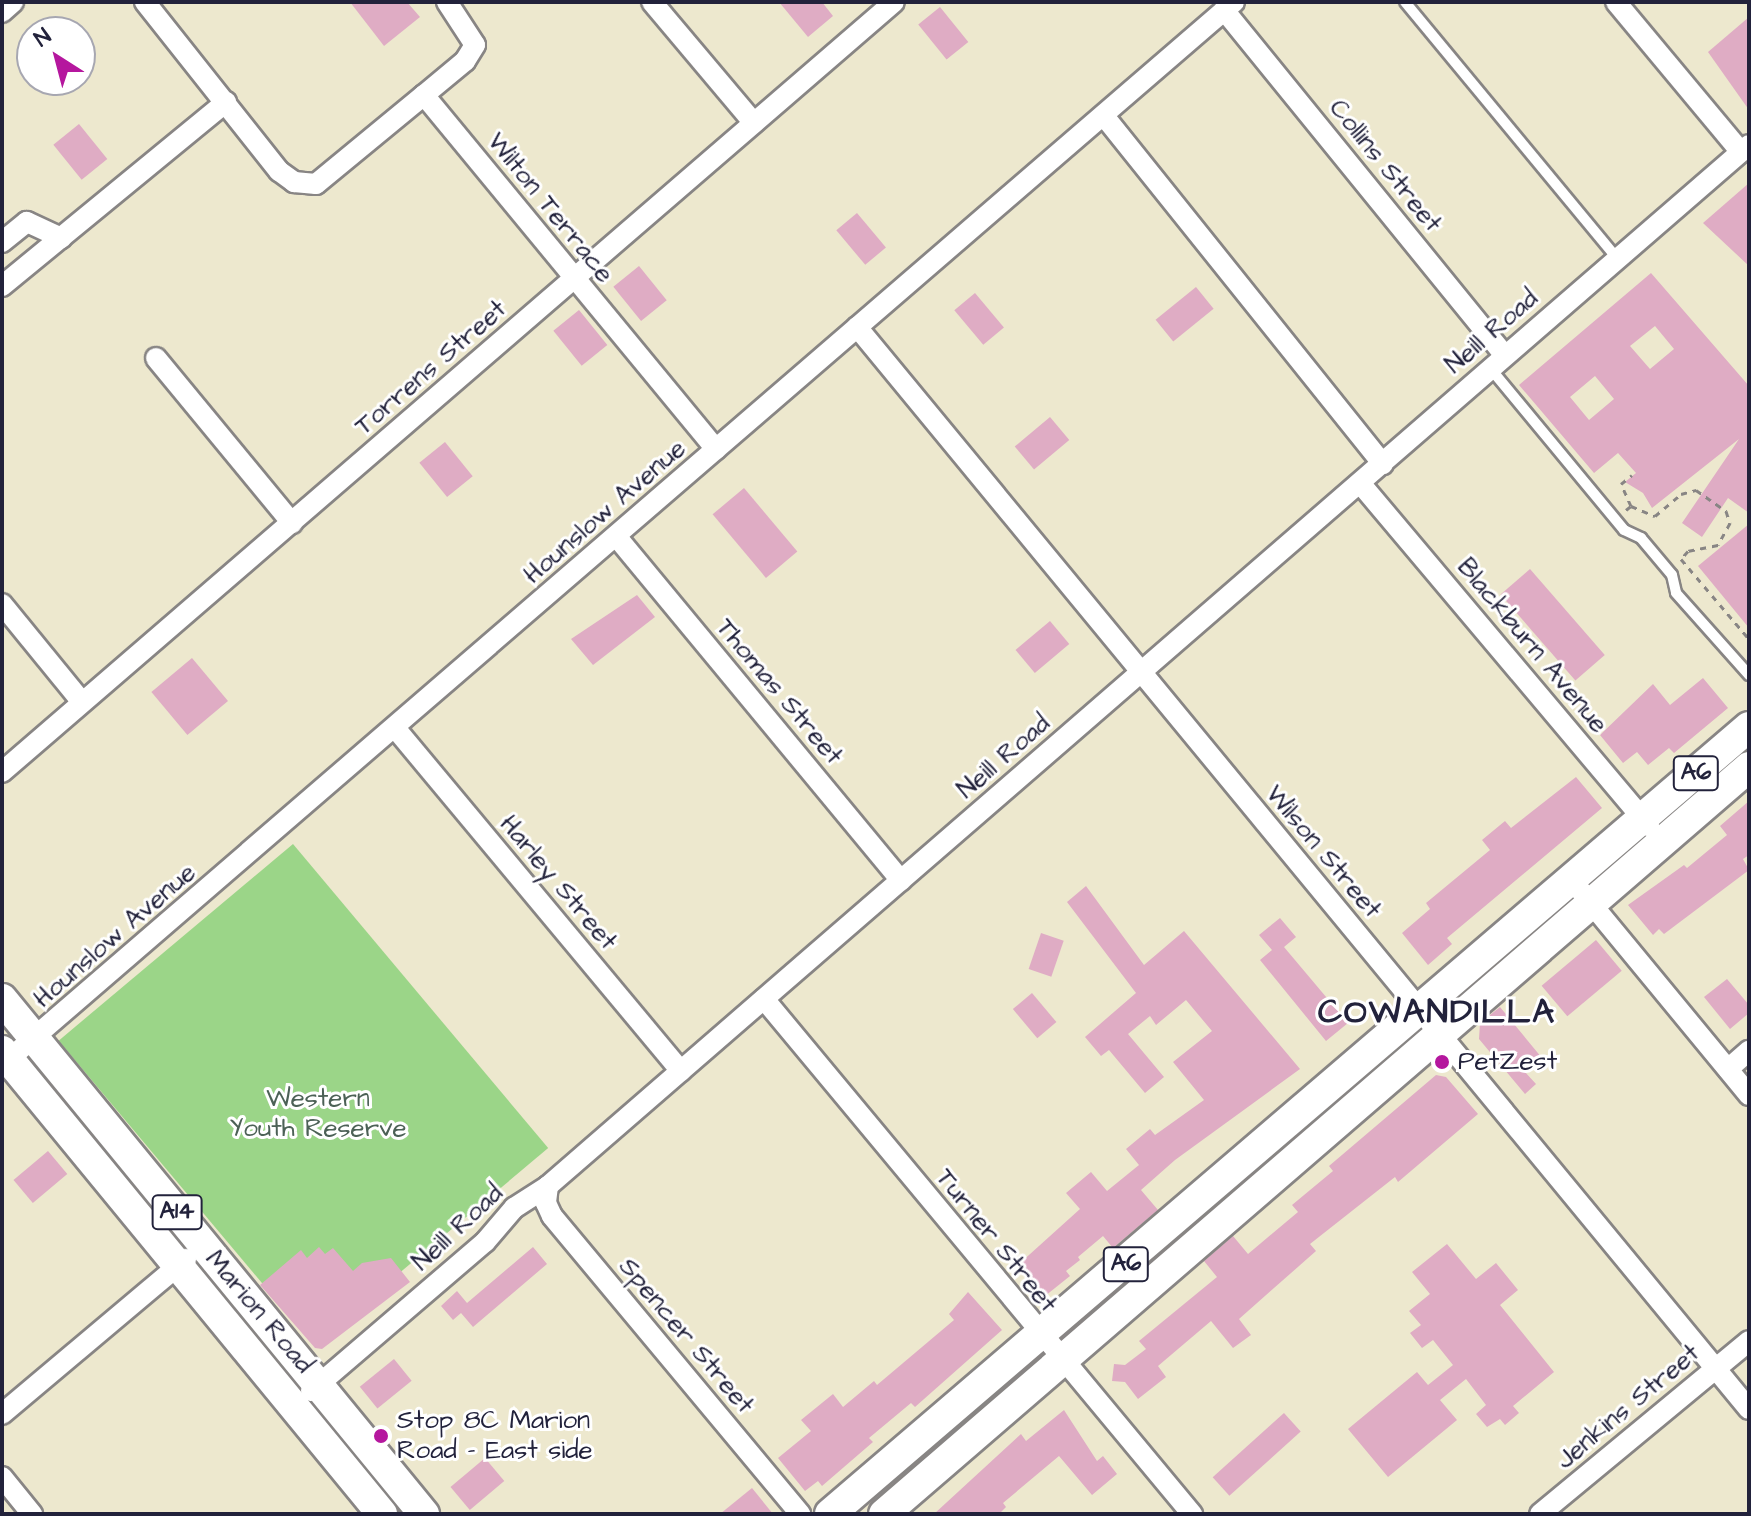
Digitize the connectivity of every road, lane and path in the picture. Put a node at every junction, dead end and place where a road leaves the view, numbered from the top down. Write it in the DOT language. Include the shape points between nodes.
graph roads {
  1 [pos="13,2"];
  2 [pos="145,2"];
  3 [pos="447,2"];
  4 [pos="652,2"];
  5 [pos="894,2"];
  6 [pos="1405,2"];
  7 [pos="1616,2"];
  8 [pos="1229,6"];
  9 [pos="2,12"];
  10 [pos="424,95"];
  11 [pos="226,102"];
  12 [pos="1104,116"];
  13 [pos="754,123"];
  14 [pos="1745,149"];
  15 [pos="62,238"];
  16 [pos="2,242"];
  17 [pos="1617,258"];
  18 [pos="574,279"];
  19 [pos="2,286"];
  20 [pos="857,327"];
  21 [pos="156,358"];
  22 [pos="1497,361"];
  23 [pos="716,449"];
  24 [pos="1383,464"];
  25 [pos="1632,475"];
  26 [pos="1360,483"];
  27 [pos="1631,506"];
  28 [pos="1623,513"];
  29 [pos="292,523"];
  30 [pos="616,536"];
  31 [pos="2,604"];
  32 [pos="1749,639"];
  33 [pos="1142,673"];
  34 [pos="1749,675"];
  35 [pos="81,701"];
  36 [pos="1749,727"];
  37 [pos="396,729"];
  38 [pos="1749,767"];
  39 [pos="2,772"];
  40 [pos="1643,819"];
  41 [pos="1663,843"];
  42 [pos="1571,879"];
  43 [pos="901,880"];
  44 [pos="1592,904"];
  45 [pos="764,999"];
  46 [pos="3,1003"];
  47 [pos="1419,1010"];
  48 [pos="1440,1037"];
  49 [pos="35,1039"];
  50 [pos="1749,1051"];
  51 [pos="6,1055"];
  52 [pos="1728,1069"];
  53 [pos="681,1071"];
  54 [pos="1749,1095"];
  55 [pos="548,1186"];
  56 [pos="203,1245"];
  57 [pos="179,1264"];
  58 [pos="1041,1337"];
  59 [pos="1749,1341"];
  60 [pos="1062,1361"];
  61 [pos="1715,1369"];
  62 [pos="319,1384"];
  63 [pos="292,1407"];
  64 [pos="1749,1409"];
  65 [pos="2,1414"];
  66 [pos="2,1477"];
  67 [pos="32,1514"];
  68 [pos="382,1514"];
  69 [pos="424,1514"];
  70 [pos="800,1514"];
  71 [pos="830,1514"];
  72 [pos="884,1514"];
  73 [pos="1192,1514"];
  74 [pos="1540,1514"];
  1 -- 9 [label="street"];
  2 -- 11 [label="street"];
  3 -- 10 [label="street" via="475,45 465,61"];
  4 -- 13 [label="street"];
  5 -- 13 [label="street, Torrens Street"];
  6 -- 17 [label="lane"];
  7 -- 14 [label="street"];
  8 -- 12 [label="street, Hounslow Avenue"];
  8 -- 22 [label="street, Collins Street"];
  10 -- 11 [label="street" via="316,184 294,182 279,171"];
  10 -- 18 [label="street, Wilton Terrace"];
  11 -- 15 [label="street"];
  12 -- 20 [label="street, Hounslow Avenue"];
  12 -- 24 [label="street"];
  13 -- 18 [label="street, Torrens Street"];
  14 -- 17 [label="street, Neill Road"];
  15 -- 16 [label="street" via="27,222"];
  15 -- 19 [label="street"];
  17 -- 22 [label="street, Neill Road"];
  18 -- 23 [label="street, Wilton Terrace"];
  18 -- 29 [label="street, Torrens Street"];
  20 -- 23 [label="street, Hounslow Avenue"];
  20 -- 33 [label="street, Wilson Street"];
  21 -- 29 [label="street"];
  22 -- 24 [label="street, Neill Road"];
  22 -- 34 [label="lane" via="1624,530 1641,538 1672,575 1676,593"];
  23 -- 30 [label="street, Hounslow Avenue"];
  24 -- 26 [label="street, Neill Road"];
  25 -- 27 [label="path" via="1621,484"];
  26 -- 33 [label="street, Neill Road"];
  26 -- 40 [label="street, Blackburn Avenue"];
  27 -- 28 [label="path"];
  27 -- 32 [label="path" via="1655,516 1681,494 1696,490 1726,511 1730,523 1718,545 1688,551 1681,559"];
  29 -- 35 [label="street, Torrens Street"];
  30 -- 37 [label="street, Hounslow Avenue"];
  30 -- 43 [label="street, Thomas Street"];
  31 -- 35 [label="street"];
  33 -- 43 [label="street, Neill Road"];
  33 -- 47 [label="street, Wilson Street"];
  35 -- 39 [label="street, Torrens Street"];
  36 -- 40 [label="main road, A6"];
  37 -- 49 [label="street, Hounslow Avenue"];
  37 -- 53 [label="street, Harley Street"];
  38 -- 41 [label="main road, A6"];
  40 -- 41 [label="street, Blackburn Avenue"];
  40 -- 42 [label="main road, A6"];
  41 -- 44 [label="main road, A6"];
  42 -- 44 [label="street"];
  42 -- 47 [label="main road, A6"];
  43 -- 45 [label="street, Neill Road"];
  44 -- 48 [label="main road, A6"];
  44 -- 52 [label="street"];
  45 -- 53 [label="street, Neill Road"];
  45 -- 58 [label="street, Turner Street"];
  46 -- 49 [label="main road, Marion Road / A14"];
  47 -- 48 [label="street, Wilson Street"];
  47 -- 58 [label="main road, A6"];
  48 -- 60 [label="main road, A6"];
  48 -- 61 [label="street, Wilson Street"];
  49 -- 51 [label="street, Hounslow Avenue"];
  49 -- 56 [label="main road, Marion Road / A14"];
  50 -- 52 [label="street"];
  51 -- 57 [label="main road, Marion Road / A14"];
  52 -- 54 [label="street"];
  53 -- 55 [label="street, Neill Road"];
  55 -- 62 [label="street, Neill Road" via="514,1208 485,1242"];
  55 -- 70 [label="street, Spencer Street" via="546,1203 552,1216"];
  56 -- 57 [label="street"];
  56 -- 62 [label="main road, Marion Road / A14"];
  57 -- 63 [label="main road, Marion Road / A14"];
  57 -- 65 [label="street"];
  58 -- 60 [label="street, Turner Street"];
  58 -- 71 [label="main road, A6"];
  59 -- 61 [label="street, Jenkins Street"];
  60 -- 72 [label="main road, A6"];
  60 -- 73 [label="street, Turner Street"];
  61 -- 64 [label="street, Wilson Street"];
  61 -- 74 [label="street, Jenkins Street"];
  62 -- 63 [label="street, Neill Road"];
  62 -- 69 [label="main road, Marion Road / A14"];
  63 -- 68 [label="main road, Marion Road / A14"];
  66 -- 67 [label="street"];
}
